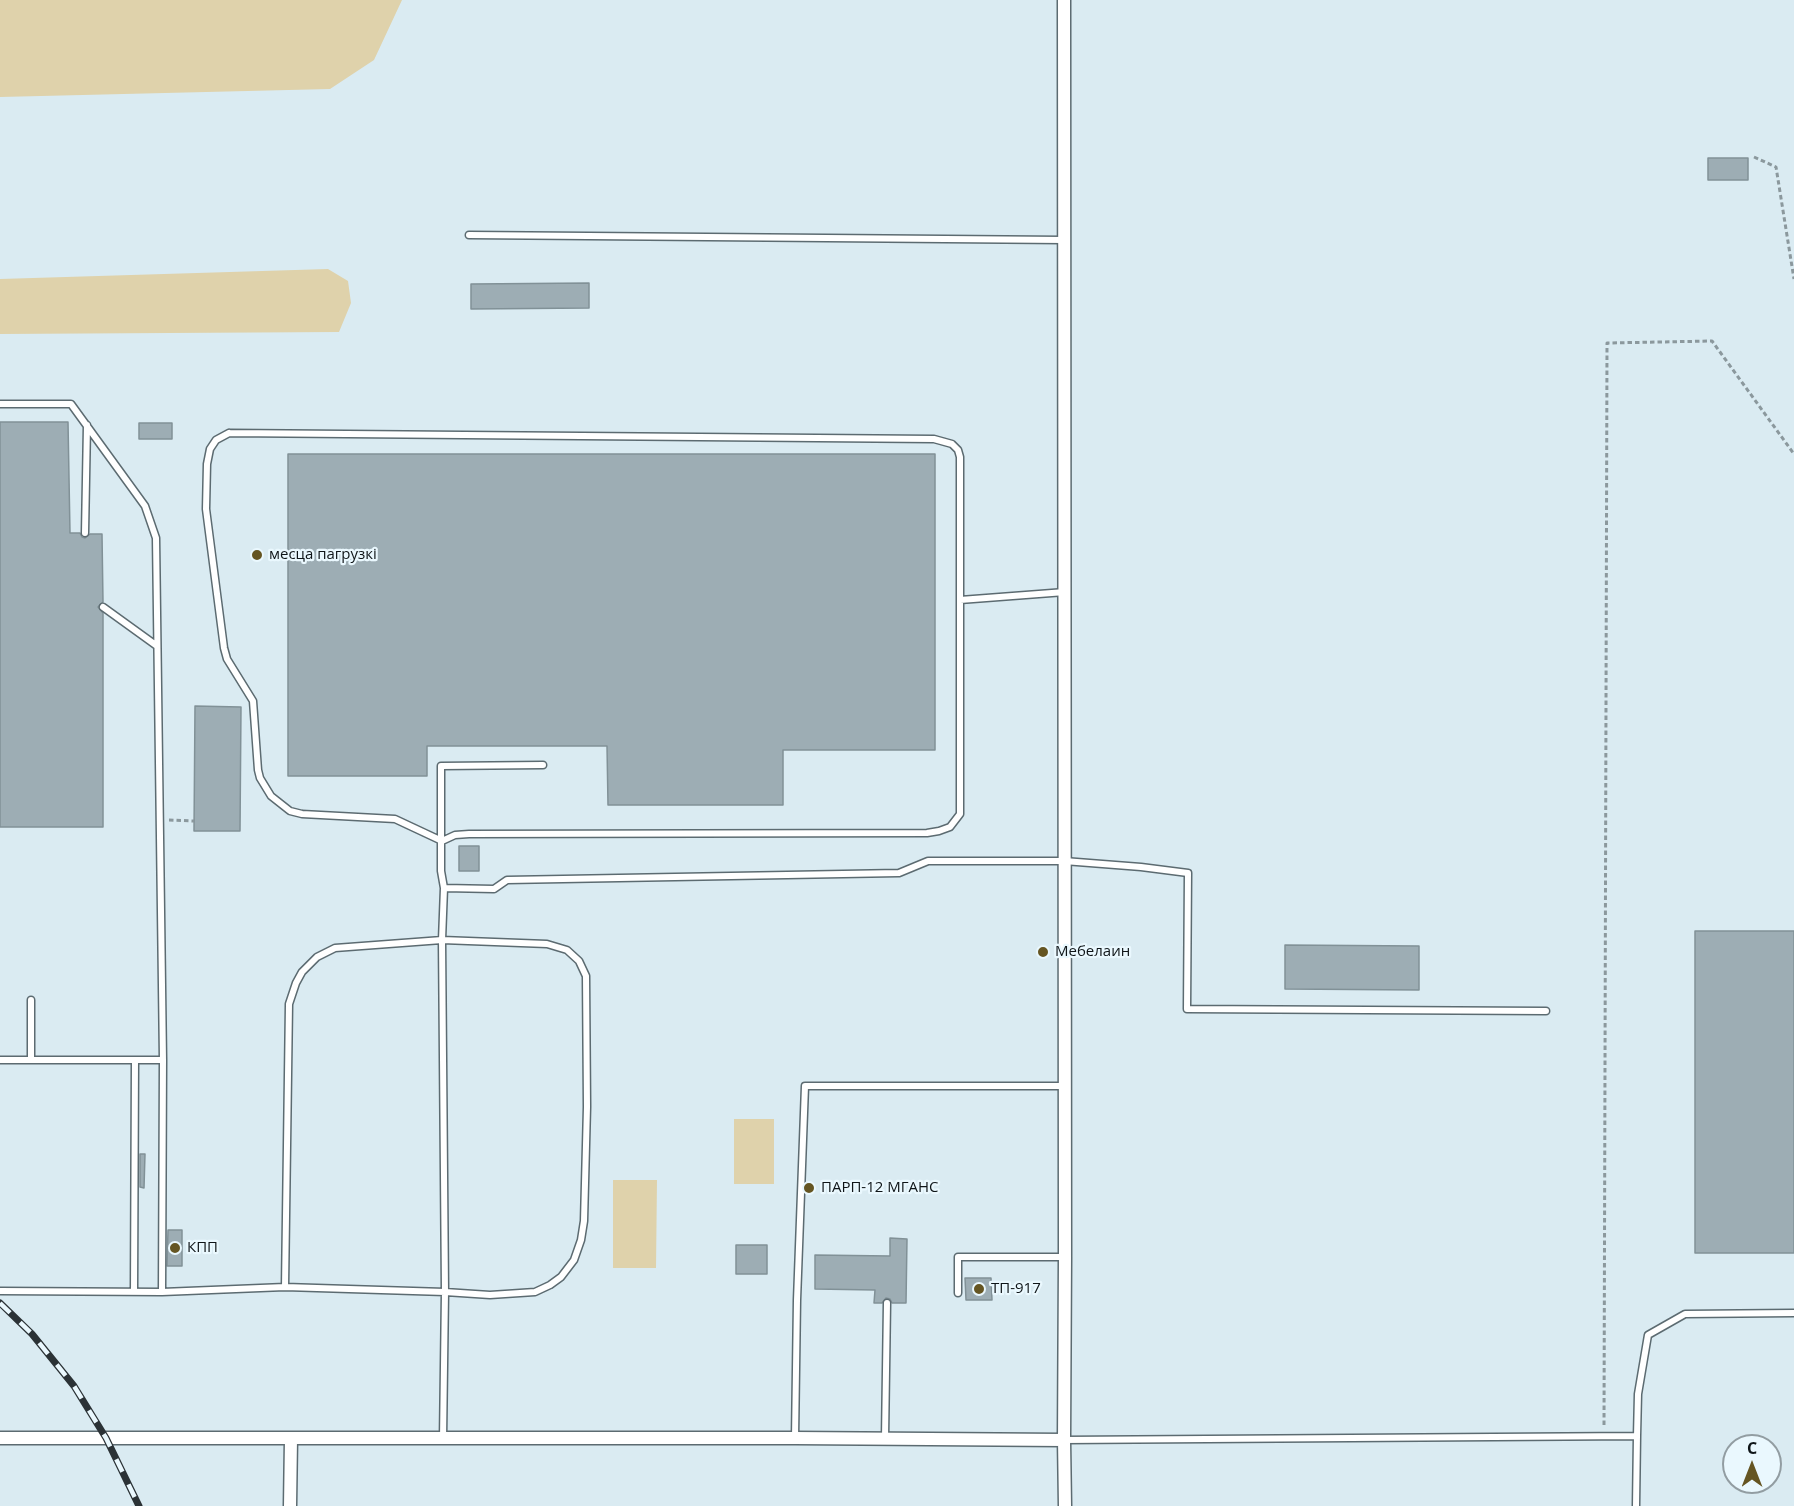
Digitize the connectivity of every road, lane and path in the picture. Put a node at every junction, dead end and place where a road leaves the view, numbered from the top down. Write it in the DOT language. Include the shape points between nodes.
graph roads {
  1 [pos="1065,0"];
  2 [pos="1754,157"];
  3 [pos="469,235"];
  4 [pos="1065,240"];
  5 [pos="1794,279"];
  6 [pos="0,404"];
  7 [pos="87,425"];
  8 [pos="1794,454"];
  9 [pos="85,533"];
  10 [pos="1065,592"];
  11 [pos="960,600"];
  12 [pos="103,607"];
  13 [pos="157,646"];
  14 [pos="543,765"];
  15 [pos="182,820"];
  16 [pos="194,821"];
  17 [pos="442,841"];
  18 [pos="1064,861"];
  19 [pos="444,888"];
  20 [pos="442,940"];
  21 [pos="32,1000"];
  22 [pos="1546,1011"];
  23 [pos="0,1060"];
  24 [pos="31,1060"];
  25 [pos="135,1060"];
  26 [pos="163,1060"];
  27 [pos="1065,1086"];
  28 [pos="1065,1257"];
  29 [pos="285,1287"];
  30 [pos="0,1291"];
  31 [pos="134,1292"];
  32 [pos="162,1292"];
  33 [pos="445,1292"];
  34 [pos="958,1293"];
  35 [pos="887,1303"];
  36 [pos="1794,1313"];
  37 [pos="1637,1436"];
  38 [pos="795,1437"];
  39 [pos="1604,1437"];
  40 [pos="0,1438"];
  41 [pos="291,1439"];
  42 [pos="444,1439"];
  43 [pos="885,1439"];
  44 [pos="1064,1440"];
  45 [pos="290,1506"];
  46 [pos="1065,1506"];
  47 [pos="1636,1506"];
  1 -- 4 [label="street"];
  2 -- 5 [label="path" via="1776,167"];
  3 -- 4 [label="lane"];
  4 -- 10 [label="street"];
  6 -- 7 [label="lane" via="71,404"];
  7 -- 9 [label="lane"];
  7 -- 13 [label="lane" via="146,506 156,538"];
  8 -- 39 [label="path" via="1712,341 1607,343"];
  10 -- 11 [label="lane"];
  10 -- 18 [label="street"];
  11 -- 17 [label="lane" via="961,807 950,827 927,832 469,834"];
  11 -- 17 [label="lane" via="960,457 958,450 945,441 282,433 222,436 210,449 207,509 226,659 252,701 258,770 265,788 290,811 395,819"];
  12 -- 13 [label="lane"];
  13 -- 26 [label="lane"];
  14 -- 17 [label="lane" via="441,766"];
  15 -- 16 [label="path"];
  17 -- 19 [label="lane"];
  18 -- 19 [label="lane" via="928,861 899,873 507,880 494,889"];
  18 -- 22 [label="lane" via="1188,873 1187,1009"];
  18 -- 27 [label="street"];
  19 -- 20 [label="lane"];
  20 -- 29 [label="lane" via="334,948 317,957 296,983 289,1004"];
  20 -- 33 [label="lane"];
  20 -- 33 [label="lane" via="555,945 575,957 586,976 584,1221 578,1251 561,1277 540,1290 511,1295"];
  21 -- 24 [label="lane"];
  23 -- 24 [label="lane"];
  24 -- 25 [label="lane"];
  25 -- 26 [label="lane"];
  25 -- 31 [label="lane"];
  26 -- 32 [label="lane"];
  27 -- 28 [label="street"];
  27 -- 38 [label="lane" via="805,1086"];
  28 -- 34 [label="lane" via="958,1257"];
  28 -- 44 [label="street"];
  29 -- 32 [label="lane"];
  29 -- 33 [label="lane"];
  30 -- 31 [label="lane"];
  31 -- 32 [label="lane"];
  33 -- 42 [label="lane"];
  35 -- 43 [label="lane"];
  36 -- 37 [label="lane" via="1685,1314 1648,1335 1638,1394"];
  37 -- 39 [label="lane"];
  37 -- 47 [label="lane"];
  38 -- 42 [label="street"];
  38 -- 43 [label="street"];
  39 -- 44 [label="lane"];
  40 -- 41 [label="street"];
  41 -- 42 [label="street"];
  41 -- 45 [label="street"];
  43 -- 44 [label="street"];
  44 -- 46 [label="street"];
}
